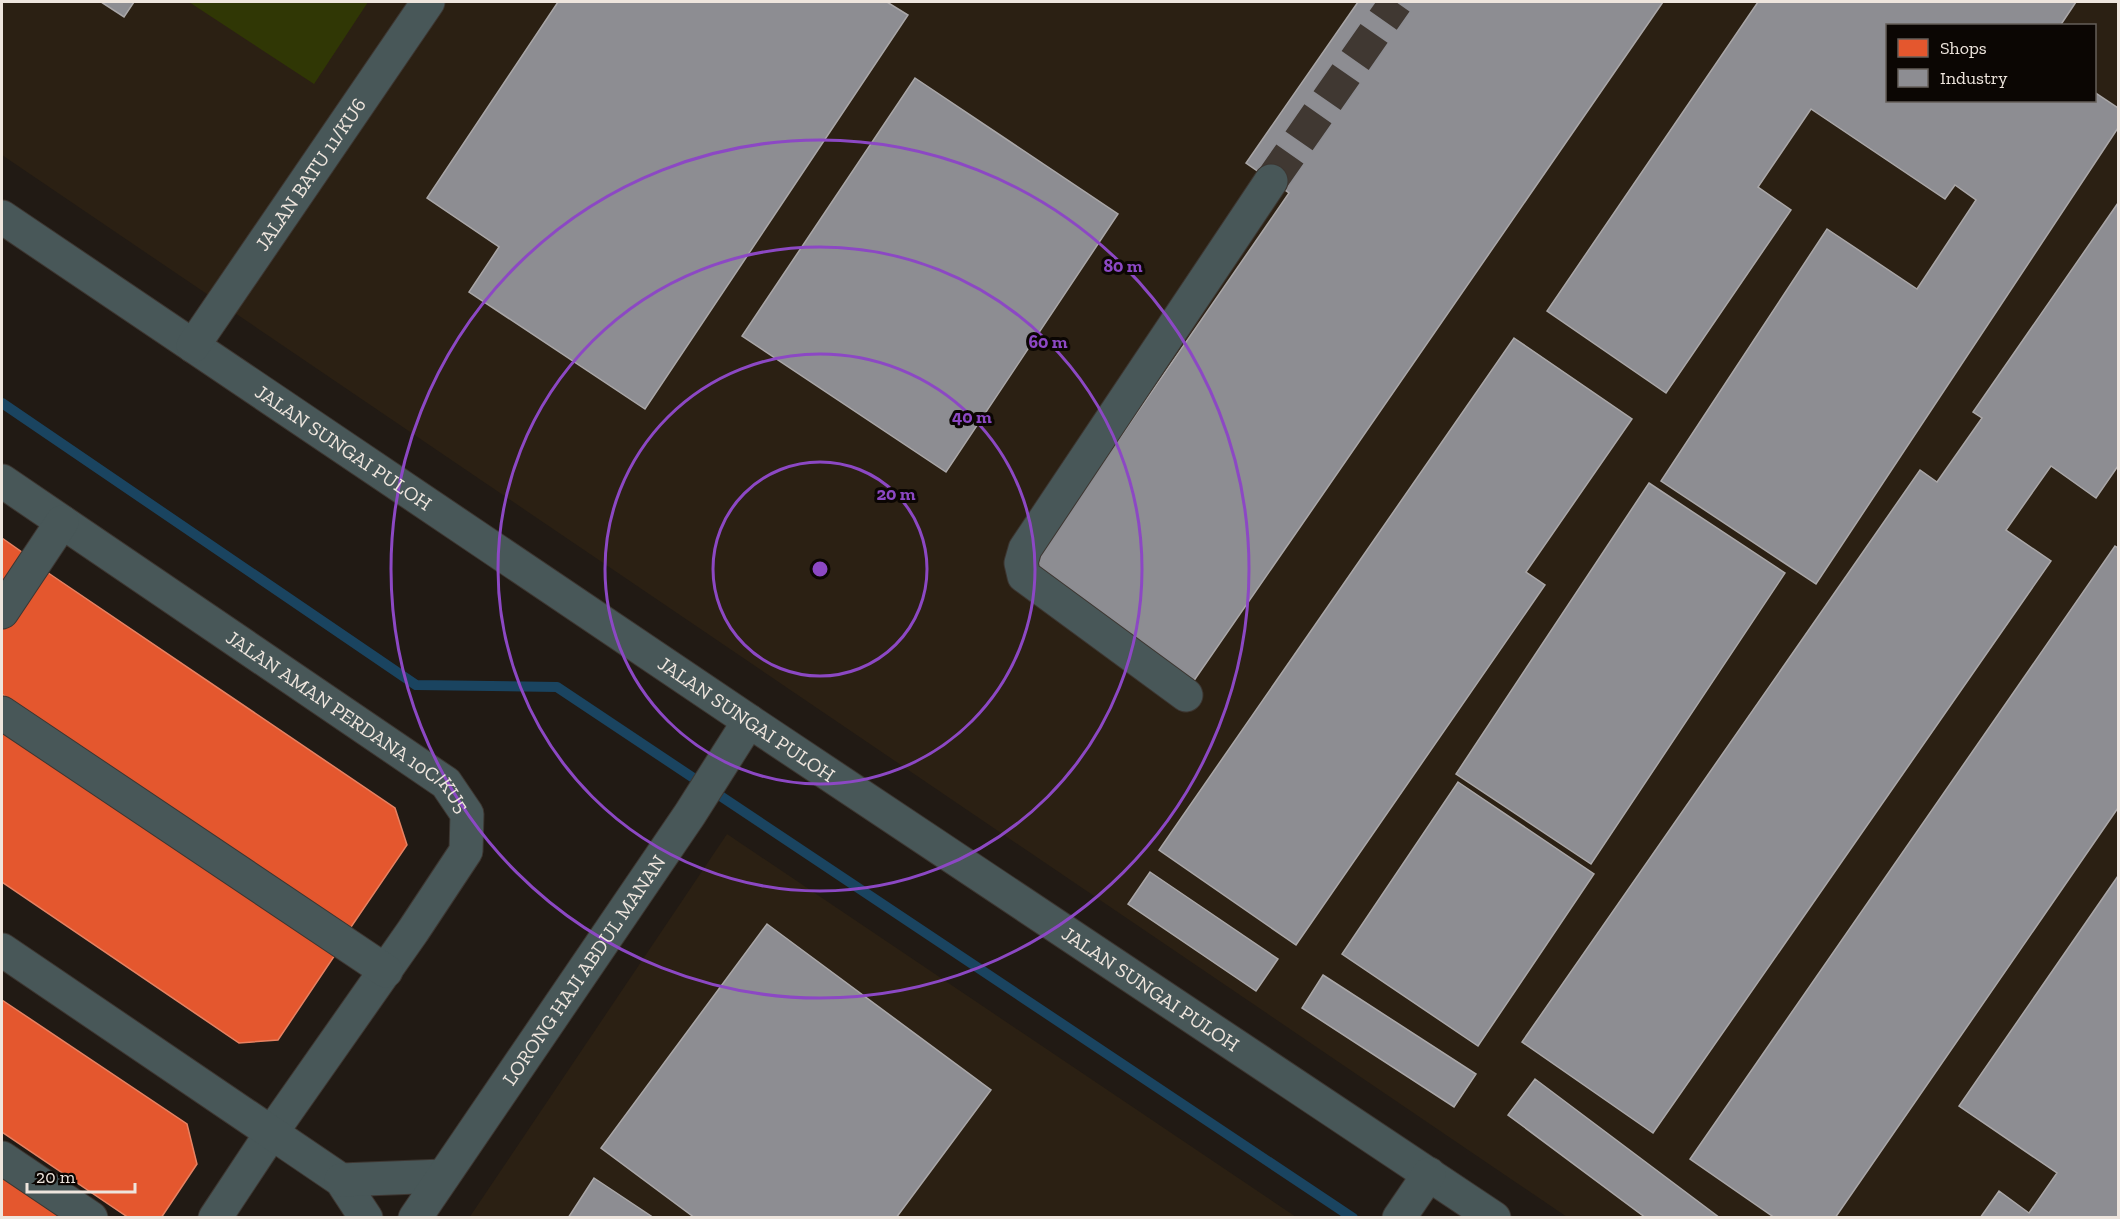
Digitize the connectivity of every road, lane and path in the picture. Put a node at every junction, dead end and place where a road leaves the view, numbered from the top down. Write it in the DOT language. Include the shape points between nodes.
graph roads {
  1 [pos="428,2"];
  2 [pos="1271,181"];
  3 [pos="2,217"];
  4 [pos="193,346"];
  5 [pos="2,481"];
  6 [pos="62,522"];
  7 [pos="2,612"];
  8 [pos="1186,694"];
  9 [pos="2,713"];
  10 [pos="749,721"];
  11 [pos="2,950"];
  12 [pos="386,971"];
  13 [pos="272,1132"];
  14 [pos="2,1158"];
  15 [pos="1429,1174"];
  16 [pos="443,1176"];
  17 [pos="341,1180"];
  18 [pos="1401,1214"];
  19 [pos="91,1218"];
  20 [pos="215,1218"];
  21 [pos="366,1218"];
  22 [pos="415,1218"];
  23 [pos="1494,1218"];
  1 -- 4 [label="street, JALAN BATU 11/KU6"];
  2 -- 8 [label="street" via="1025,549 1021,563 1024,576"];
  3 -- 4 [label="street, JALAN SUNGAI PULOH"];
  4 -- 10 [label="street, JALAN SUNGAI PULOH"];
  5 -- 6 [label="street, JALAN AMAN PERDANA 10C/KU5"];
  6 -- 7 [label="street"];
  6 -- 12 [label="street, JALAN AMAN PERDANA 10C/KU5" via="446,783 467,814 466,851"];
  9 -- 12 [label="street"];
  10 -- 15 [label="street, JALAN SUNGAI PULOH"];
  10 -- 16 [label="street, LORONG HAJI ABDUL MANAN"];
  11 -- 13 [label="street"];
  12 -- 13 [label="street, JALAN AMAN PERDANA 10C/KU5"];
  13 -- 17 [label="street"];
  13 -- 20 [label="street, JALAN AMAN PERDANA 10C/KU5"];
  14 -- 19 [label="street"];
  15 -- 18 [label="street"];
  15 -- 23 [label="street, JALAN SUNGAI PULOH"];
  16 -- 17 [label="street"];
  16 -- 22 [label="street, LORONG HAJI ABDUL MANAN"];
  17 -- 21 [label="street"];
}
